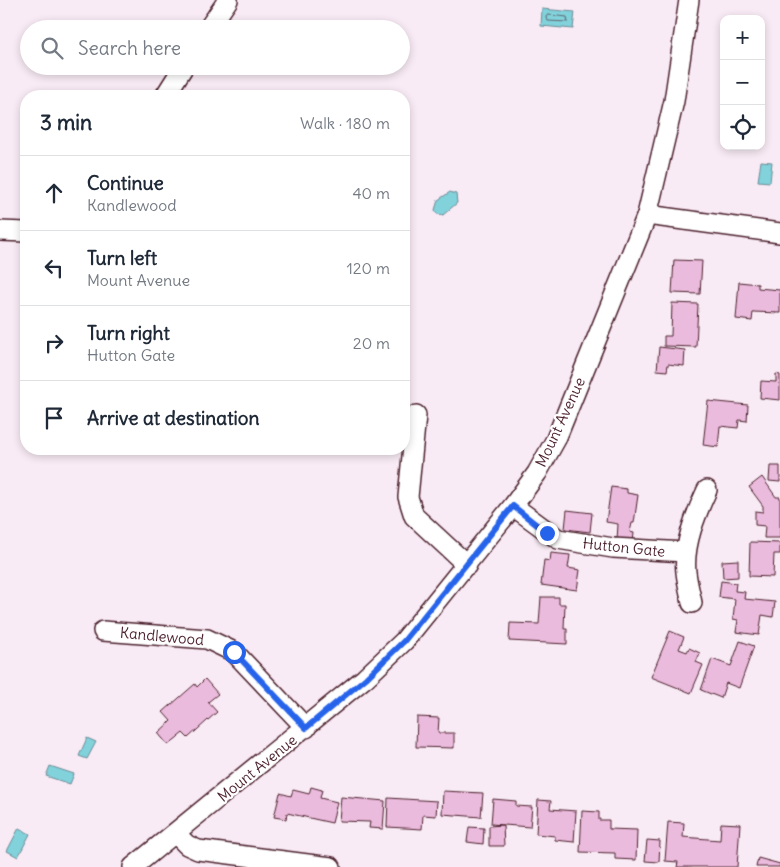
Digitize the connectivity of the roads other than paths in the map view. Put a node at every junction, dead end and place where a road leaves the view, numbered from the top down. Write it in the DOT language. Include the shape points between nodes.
graph roads {
  1 [pos="228,0"];
  2 [pos="689,0"];
  3 [pos="214,20"];
  4 [pos="178,75"];
  5 [pos="169,90"];
  6 [pos="647,215"];
  7 [pos="0,231"];
  8 [pos="20,232"];
  9 [pos="780,233"];
  10 [pos="416,415"];
  11 [pos="707,490"];
  12 [pos="513,506"];
  13 [pos="686,552"];
  14 [pos="467,565"];
  15 [pos="692,603"];
  16 [pos="103,631"];
  17 [pos="306,728"];
  18 [pos="175,833"];
  19 [pos="132,867"];
  20 [pos="323,867"];
  1 -- 3 [label="street"];
  2 -- 6 [label="street, Mount Avenue" via="674,101"];
  4 -- 5 [label="street"];
  6 -- 9 [label="street"];
  6 -- 12 [label="street, Mount Avenue" via="556,439"];
  7 -- 8 [label="street"];
  10 -- 14 [label="street" via="408,497 414,516"];
  11 -- 13 [label="street, Hutton Gate"];
  12 -- 13 [label="street, Hutton Gate" via="558,539 613,548"];
  12 -- 14 [label="street, Mount Avenue"];
  13 -- 15 [label="street, Hutton Gate"];
  14 -- 17 [label="street, Mount Avenue" via="404,641"];
  16 -- 17 [label="street, Kandlewood" via="207,639 216,643 234,652"];
  17 -- 18 [label="street, Mount Avenue"];
  18 -- 19 [label="street, Mount Avenue"];
  18 -- 20 [label="street" via="198,850"];
}
